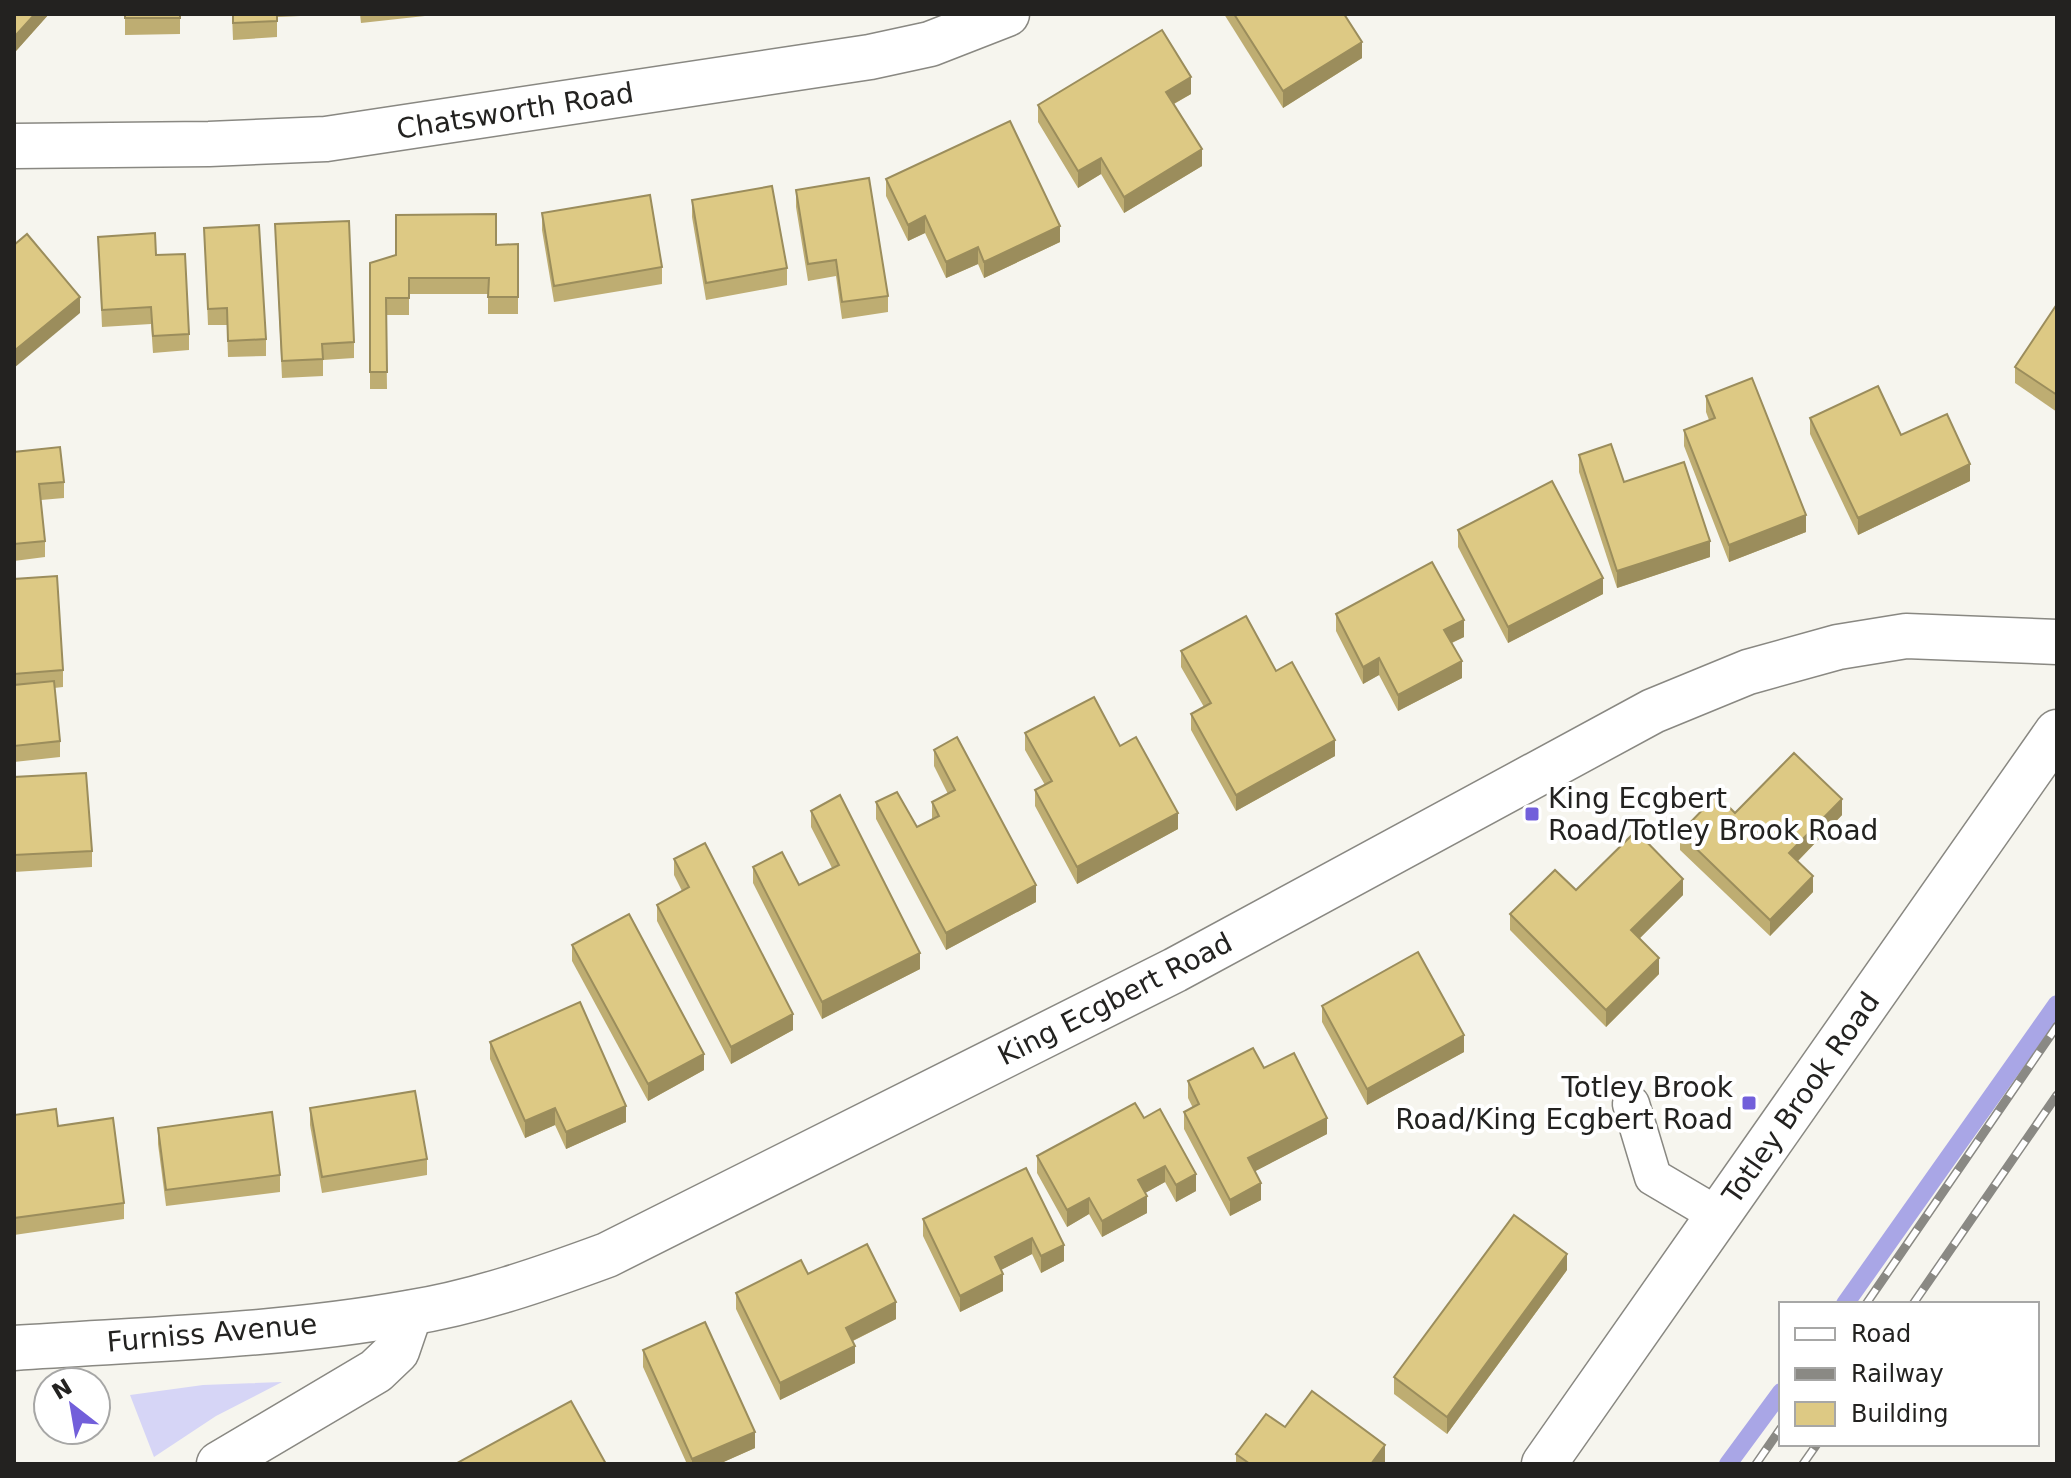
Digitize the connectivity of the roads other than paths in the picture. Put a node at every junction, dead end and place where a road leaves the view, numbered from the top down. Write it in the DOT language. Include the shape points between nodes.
graph roads {
  1 [pos="1007,14"];
  2 [pos="14,146"];
  3 [pos="2057,642"];
  4 [pos="2057,732"];
  5 [pos="1631,1104"];
  6 [pos="1719,1216"];
  7 [pos="410,1313"];
  8 [pos="14,1348"];
  9 [pos="219,1464"];
  10 [pos="1544,1464"];
  1 -- 2 [label="street, Chatsworth Road" via="930,44 870,57 326,139"];
  3 -- 7 [label="street, King Ecgbert Road" via="1906,636 1838,647 1748,672 1653,711 1175,970 607,1255 531,1283"];
  4 -- 6 [label="street, Totley Brook Road"];
  5 -- 6 [label="lane" via="1653,1177"];
  6 -- 10 [label="street, Totley Brook Road"];
  7 -- 8 [label="street, Furniss Avenue" via="285,1329"];
  7 -- 9 [label="street" via="397,1351 376,1371"];
}
